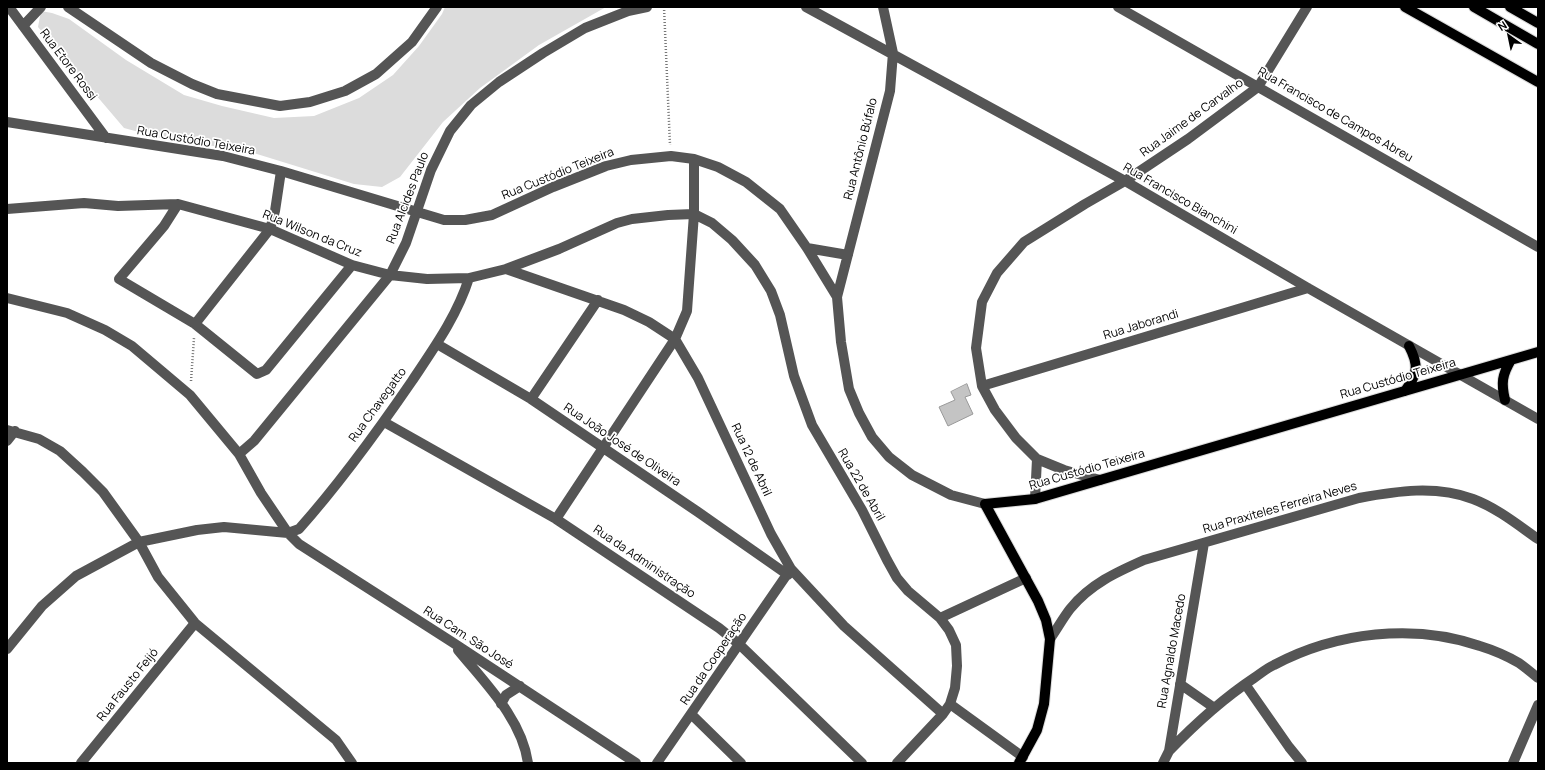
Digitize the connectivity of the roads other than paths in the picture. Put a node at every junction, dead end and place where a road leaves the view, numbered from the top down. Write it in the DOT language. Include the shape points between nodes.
graph roads {
  1 [pos="9,7"];
  2 [pos="41,7"];
  3 [pos="68,7"];
  4 [pos="437,7"];
  5 [pos="647,7"];
  6 [pos="806,7"];
  7 [pos="883,7"];
  8 [pos="1118,7"];
  9 [pos="1307,7"];
  10 [pos="1405,7"];
  11 [pos="1474,7"];
  12 [pos="1510,7"];
  13 [pos="1538,23"];
  14 [pos="23,26"];
  15 [pos="1538,44"];
  16 [pos="893,53"];
  17 [pos="1538,82"];
  18 [pos="1258,87"];
  19 [pos="7,122"];
  20 [pos="106,138"];
  21 [pos="694,159"];
  22 [pos="281,171"];
  23 [pos="1125,181"];
  24 [pos="178,204"];
  25 [pos="7,209"];
  26 [pos="416,211"];
  27 [pos="694,214"];
  28 [pos="270,229"];
  29 [pos="1538,247"];
  30 [pos="807,248"];
  31 [pos="848,255"];
  32 [pos="352,265"];
  33 [pos="506,269"];
  34 [pos="390,275"];
  35 [pos="469,278"];
  36 [pos="1308,288"];
  37 [pos="837,297"];
  38 [pos="7,298"];
  39 [pos="598,300"];
  40 [pos="195,324"];
  41 [pos="675,339"];
  42 [pos="437,344"];
  43 [pos="1410,346"];
  44 [pos="1538,352"];
  45 [pos="1511,360"];
  46 [pos="1460,375"];
  47 [pos="982,386"];
  48 [pos="1405,391"];
  49 [pos="531,399"];
  50 [pos="1505,400"];
  51 [pos="1538,418"];
  52 [pos="384,422"];
  53 [pos="11,430"];
  54 [pos="7,441"];
  55 [pos="603,448"];
  56 [pos="239,454"];
  57 [pos="1037,459"];
  58 [pos="1100,480"];
  59 [pos="1035,499"];
  60 [pos="985,504"];
  61 [pos="556,519"];
  62 [pos="288,533"];
  63 [pos="1538,539"];
  64 [pos="139,542"];
  65 [pos="1204,543"];
  66 [pos="789,572"];
  67 [pos="1026,578"];
  68 [pos="940,618"];
  69 [pos="195,623"];
  70 [pos="1050,640"];
  71 [pos="452,642"];
  72 [pos="739,644"];
  73 [pos="7,649"];
  74 [pos="1538,678"];
  75 [pos="1180,684"];
  76 [pos="1245,684"];
  77 [pos="520,686"];
  78 [pos="501,704"];
  79 [pos="950,704"];
  80 [pos="1538,705"];
  81 [pos="1213,707"];
  82 [pos="691,714"];
  83 [pos="943,714"];
  84 [pos="1169,751"];
  85 [pos="1021,760"];
  86 [pos="81,763"];
  87 [pos="352,763"];
  88 [pos="528,763"];
  89 [pos="636,763"];
  90 [pos="658,763"];
  91 [pos="741,763"];
  92 [pos="862,763"];
  93 [pos="897,763"];
  94 [pos="1163,763"];
  95 [pos="1302,763"];
  96 [pos="1512,763"];
  1 -- 14 [label="street, Rua Etore Rossi"];
  2 -- 14 [label="street"];
  3 -- 4 [label="street" via="151,63 192,84 217,94 280,106 310,102 345,91 376,74 412,42"];
  5 -- 26 [label="street, Rua Alcides Paulo" via="628,11 585,28 499,82 471,105 450,131 431,170"];
  6 -- 16 [label="street, Rua Francisco Bianchini"];
  7 -- 16 [label="street, Rua Antônio Búfalo"];
  8 -- 18 [label="street, Rua Francisco de Campos Abreu"];
  9 -- 18 [label="street, Rua Jaime de Carvalho"];
  10 -- 17 [label="main road"];
  11 -- 15 [label="main road"];
  12 -- 13 [label="main road"];
  14 -- 20 [label="street, Rua Etore Rossi"];
  16 -- 23 [label="street, Rua Francisco Bianchini"];
  16 -- 31 [label="street, Rua Antônio Búfalo" via="890,91"];
  18 -- 23 [label="street, Rua Jaime de Carvalho" via="1188,139"];
  18 -- 29 [label="street, Rua Francisco de Campos Abreu"];
  19 -- 20 [label="street, Rua Custódio Teixeira"];
  20 -- 22 [label="street, Rua Custódio Teixeira" via="223,156"];
  21 -- 26 [label="street, Rua Custódio Teixeira" via="671,156 631,160 606,166 492,215 465,220 444,220"];
  21 -- 27 [label="street"];
  21 -- 30 [label="street, Rua Custódio Teixeira" via="718,167 746,182 770,200 780,209"];
  22 -- 26 [label="street, Rua Custódio Teixeira"];
  22 -- 28 [label="street"];
  23 -- 36 [label="street, Rua Francisco Bianchini"];
  23 -- 47 [label="street, Rua Jaime de Carvalho" via="1024,242 997,274 982,302 978,325 976,348"];
  24 -- 25 [label="street, Rua Wilson da Cruz" via="118,206 84,203"];
  24 -- 28 [label="street, Rua Wilson da Cruz"];
  24 -- 40 [label="street" via="164,226 119,279"];
  26 -- 34 [label="street, Rua Alcides Paulo" via="406,243"];
  27 -- 33 [label="street, Rua Wilson da Cruz" via="647,217 618,223"];
  27 -- 41 [label="street" via="687,311"];
  27 -- 68 [label="street, Rua 22 de Abril" via="732,240 755,264 771,291 780,315 794,376 812,425 862,510 897,578 908,591"];
  28 -- 32 [label="street, Rua Wilson da Cruz"];
  28 -- 40 [label="street"];
  30 -- 31 [label="street"];
  30 -- 37 [label="street, Rua Custódio Teixeira"];
  31 -- 37 [label="street, Rua Antônio Búfalo"];
  32 -- 34 [label="street, Rua Wilson da Cruz"];
  32 -- 40 [label="street" via="261,373 254,372"];
  33 -- 35 [label="street, Rua Wilson da Cruz"];
  33 -- 39 [label="street, Rua 12 de Abril"];
  34 -- 35 [label="street, Rua Wilson da Cruz" via="427,279"];
  34 -- 56 [label="street, Rua Alcides Paulo" via="254,441"];
  35 -- 42 [label="street, Rua Chavegatto" via="463,297"];
  36 -- 43 [label="street, Rua Francisco Bianchini"];
  36 -- 47 [label="street, Rua Jaborandi"];
  37 -- 60 [label="street, Rua Custódio Teixeira" via="848,389 872,437 889,458 912,475 950,495"];
  38 -- 56 [label="street, Rua Cam. São José" via="67,313 105,330 132,346 190,395"];
  39 -- 41 [label="street, Rua 12 de Abril" via="649,322"];
  39 -- 49 [label="street"];
  41 -- 55 [label="street"];
  41 -- 66 [label="street, Rua 12 de Abril" via="698,378"];
  42 -- 49 [label="street, Rua João José de Oliveira"];
  42 -- 52 [label="street, Rua Chavegatto"];
  43 -- 46 [label="street, Rua Francisco Bianchini"];
  43 -- 48 [label="main road" via="1416,364 1415,374"];
  44 -- 45 [label="main road, Rua Custódio Teixeira"];
  45 -- 46 [label="main road, Rua Custódio Teixeira"];
  45 -- 50 [label="main road" via="1502,377"];
  46 -- 48 [label="main road, Rua Custódio Teixeira"];
  46 -- 50 [label="street, Rua Francisco Bianchini"];
  47 -- 57 [label="street, Rua Jaime de Carvalho" via="994,410"];
  48 -- 58 [label="main road, Rua Custódio Teixeira"];
  49 -- 55 [label="street, Rua João José de Oliveira"];
  50 -- 51 [label="street, Rua Francisco Bianchini"];
  52 -- 61 [label="street, Rua da Administração"];
  52 -- 62 [label="street, Rua Chavegatto" via="312,514 299,529"];
  53 -- 54 [label="street"];
  53 -- 64 [label="street" via="39,439 83,472 103,492"];
  55 -- 61 [label="street"];
  55 -- 66 [label="street, Rua João José de Oliveira"];
  56 -- 62 [label="street, Rua Cam. São José"];
  57 -- 58 [label="street, Rua Jaime de Carvalho"];
  57 -- 59 [label="street"];
  58 -- 59 [label="main road, Rua Custódio Teixeira"];
  59 -- 60 [label="main road, Rua Custódio Teixeira"];
  60 -- 67 [label="main road"];
  61 -- 72 [label="street, Rua da Administração"];
  62 -- 64 [label="street" via="224,527"];
  62 -- 71 [label="street, Rua Cam. São José" via="299,544"];
  63 -- 65 [label="street, Rua Praxiteles Ferreira Neves" via="1509,518 1474,499 1451,492 1422,490 1359,498"];
  64 -- 69 [label="street" via="158,576"];
  64 -- 73 [label="street" via="76,576 42,606"];
  65 -- 70 [label="street, Rua Praxiteles Ferreira Neves" via="1144,560 1115,572 1091,588 1070,608"];
  65 -- 75 [label="street, Rua Agnaldo Macedo"];
  66 -- 72 [label="street, Rua da Cooperação"];
  66 -- 83 [label="street, Rua 12 de Abril" via="844,626"];
  67 -- 68 [label="street"];
  67 -- 70 [label="main road" via="1046,620"];
  68 -- 79 [label="street, Rua 22 de Abril" via="956,645 957,673"];
  69 -- 86 [label="street, Rua Fausto Feijó"];
  69 -- 87 [label="street" via="336,740"];
  70 -- 85 [label="main road" via="1044,704 1037,730"];
  71 -- 77 [label="street, Rua Cam. São José"];
  71 -- 78 [label="street"];
  72 -- 82 [label="street, Rua da Cooperação"];
  72 -- 92 [label="street, Rua da Administração"];
  74 -- 76 [label="street" via="1519,663 1465,641 1431,635 1388,634 1349,638 1312,648 1273,665"];
  75 -- 81 [label="street"];
  75 -- 84 [label="street, Rua Agnaldo Macedo"];
  76 -- 81 [label="street"];
  76 -- 95 [label="street"];
  77 -- 78 [label="street" via="506,695"];
  77 -- 89 [label="street, Rua Cam. São José"];
  78 -- 88 [label="street" via="518,732"];
  79 -- 83 [label="street, Rua 22 de Abril"];
  79 -- 85 [label="street"];
  80 -- 96 [label="street"];
  81 -- 84 [label="street"];
  82 -- 90 [label="street, Rua da Cooperação"];
  82 -- 91 [label="street"];
  83 -- 93 [label="street, Rua 22 de Abril"];
  84 -- 94 [label="street, Rua Agnaldo Macedo"];
}
